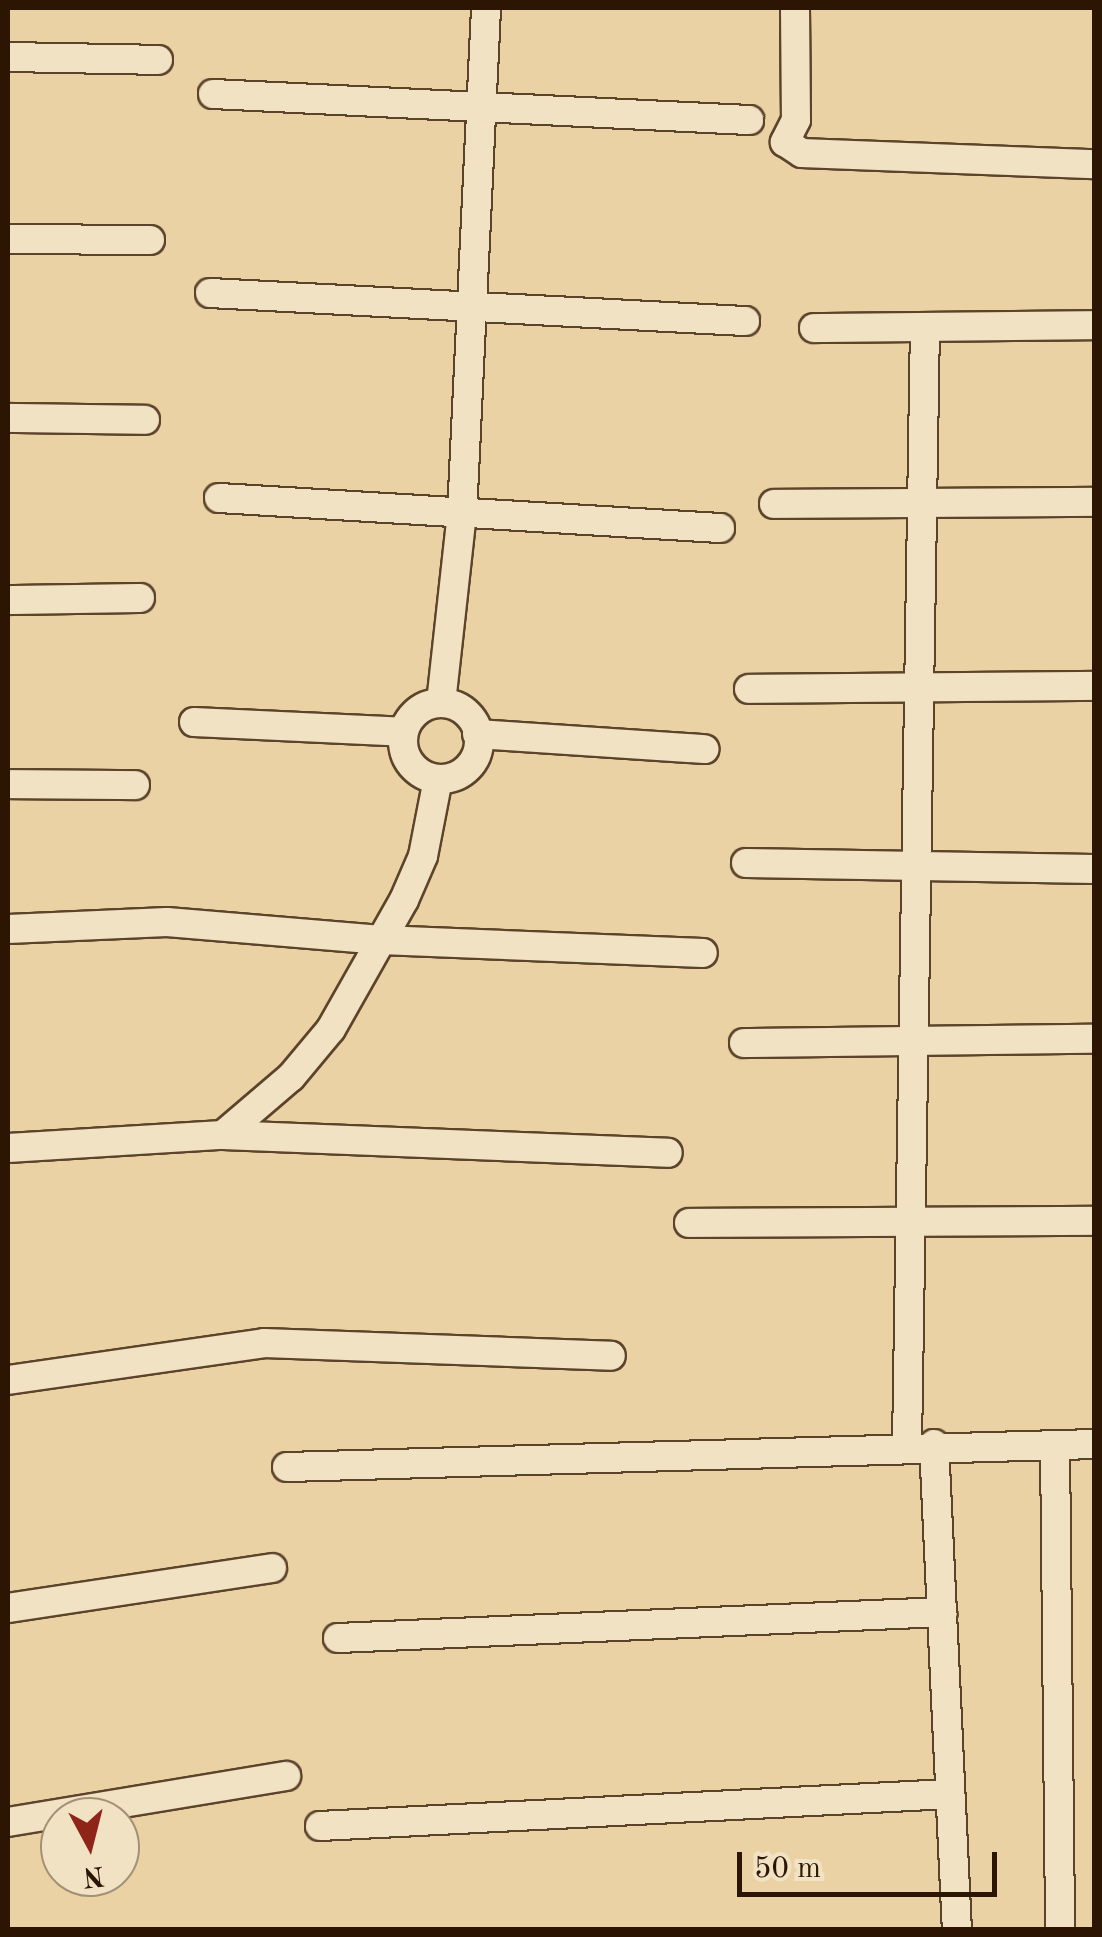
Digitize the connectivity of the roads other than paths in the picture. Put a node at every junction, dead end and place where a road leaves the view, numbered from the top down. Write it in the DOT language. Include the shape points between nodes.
graph roads {
  1 [pos="486,8"];
  2 [pos="795,8"];
  3 [pos="8,57"];
  4 [pos="158,60"];
  5 [pos="214,94"];
  6 [pos="480,103"];
  7 [pos="749,120"];
  8 [pos="1094,164"];
  9 [pos="8,239"];
  10 [pos="150,240"];
  11 [pos="210,293"];
  12 [pos="472,311"];
  13 [pos="745,321"];
  14 [pos="1094,325"];
  15 [pos="925,327"];
  16 [pos="814,328"];
  17 [pos="8,418"];
  18 [pos="145,420"];
  19 [pos="218,498"];
  20 [pos="1094,502"];
  21 [pos="774,504"];
  22 [pos="921,505"];
  23 [pos="462,514"];
  24 [pos="720,528"];
  25 [pos="140,598"];
  26 [pos="8,600"];
  27 [pos="1094,686"];
  28 [pos="920,688"];
  29 [pos="749,689"];
  30 [pos="441,703"];
  31 [pos="194,722"];
  32 [pos="404,732"];
  33 [pos="478,734"];
  34 [pos="706,750"];
  35 [pos="438,779"];
  36 [pos="8,784"];
  37 [pos="135,785"];
  38 [pos="746,863"];
  39 [pos="916,868"];
  40 [pos="1094,869"];
  41 [pos="8,929"];
  42 [pos="381,940"];
  43 [pos="703,953"];
  44 [pos="1094,1039"];
  45 [pos="913,1042"];
  46 [pos="744,1044"];
  47 [pos="223,1135"];
  48 [pos="8,1148"];
  49 [pos="668,1153"];
  50 [pos="1094,1221"];
  51 [pos="910,1222"];
  52 [pos="689,1223"];
  53 [pos="611,1356"];
  54 [pos="8,1380"];
  55 [pos="921,1444"];
  56 [pos="1094,1444"];
  57 [pos="1055,1445"];
  58 [pos="287,1467"];
  59 [pos="272,1568"];
  60 [pos="8,1608"];
  61 [pos="942,1612"];
  62 [pos="338,1638"];
  63 [pos="286,1776"];
  64 [pos="950,1794"];
  65 [pos="8,1822"];
  66 [pos="320,1826"];
  67 [pos="956,1930"];
  68 [pos="1060,1930"];
  1 -- 6 [label="street"];
  2 -- 8 [label="street" via="796,120 785,142 802,153"];
  3 -- 4 [label="street"];
  5 -- 6 [label="street"];
  6 -- 7 [label="street"];
  6 -- 12 [label="street"];
  9 -- 10 [label="street"];
  11 -- 12 [label="street"];
  12 -- 13 [label="street"];
  12 -- 23 [label="street"];
  14 -- 15 [label="street"];
  15 -- 16 [label="street"];
  15 -- 22 [label="street"];
  17 -- 18 [label="street"];
  19 -- 23 [label="street"];
  20 -- 22 [label="street"];
  21 -- 22 [label="street"];
  22 -- 28 [label="street"];
  23 -- 24 [label="street"];
  23 -- 30 [label="street"];
  25 -- 26 [label="street"];
  27 -- 28 [label="street"];
  28 -- 29 [label="street"];
  28 -- 39 [label="street"];
  30 -- 32 [label="street" via="411,718"];
  30 -- 33 [label="street" via="466,713"];
  31 -- 32 [label="street"];
  32 -- 35 [label="street" via="410,764"];
  33 -- 34 [label="street"];
  33 -- 35 [label="street" via="474,761 454,777"];
  35 -- 42 [label="street" via="422,856"];
  36 -- 37 [label="street"];
  38 -- 39 [label="street"];
  39 -- 40 [label="street"];
  39 -- 45 [label="street"];
  41 -- 42 [label="street" via="168,922"];
  42 -- 43 [label="street"];
  42 -- 47 [label="street" via="330,1029 291,1077"];
  44 -- 45 [label="street"];
  45 -- 46 [label="street"];
  45 -- 51 [label="street"];
  47 -- 48 [label="street"];
  47 -- 49 [label="street"];
  50 -- 51 [label="street"];
  51 -- 52 [label="street"];
  51 -- 55 [label="street"];
  53 -- 54 [label="street" via="264,1343"];
  55 -- 57 [label="street"];
  55 -- 58 [label="street"];
  55 -- 61 [label="street"];
  56 -- 57 [label="street"];
  57 -- 68 [label="street"];
  59 -- 60 [label="street"];
  61 -- 62 [label="street"];
  61 -- 64 [label="street"];
  63 -- 65 [label="street"];
  64 -- 66 [label="street"];
  64 -- 67 [label="street"];
}
